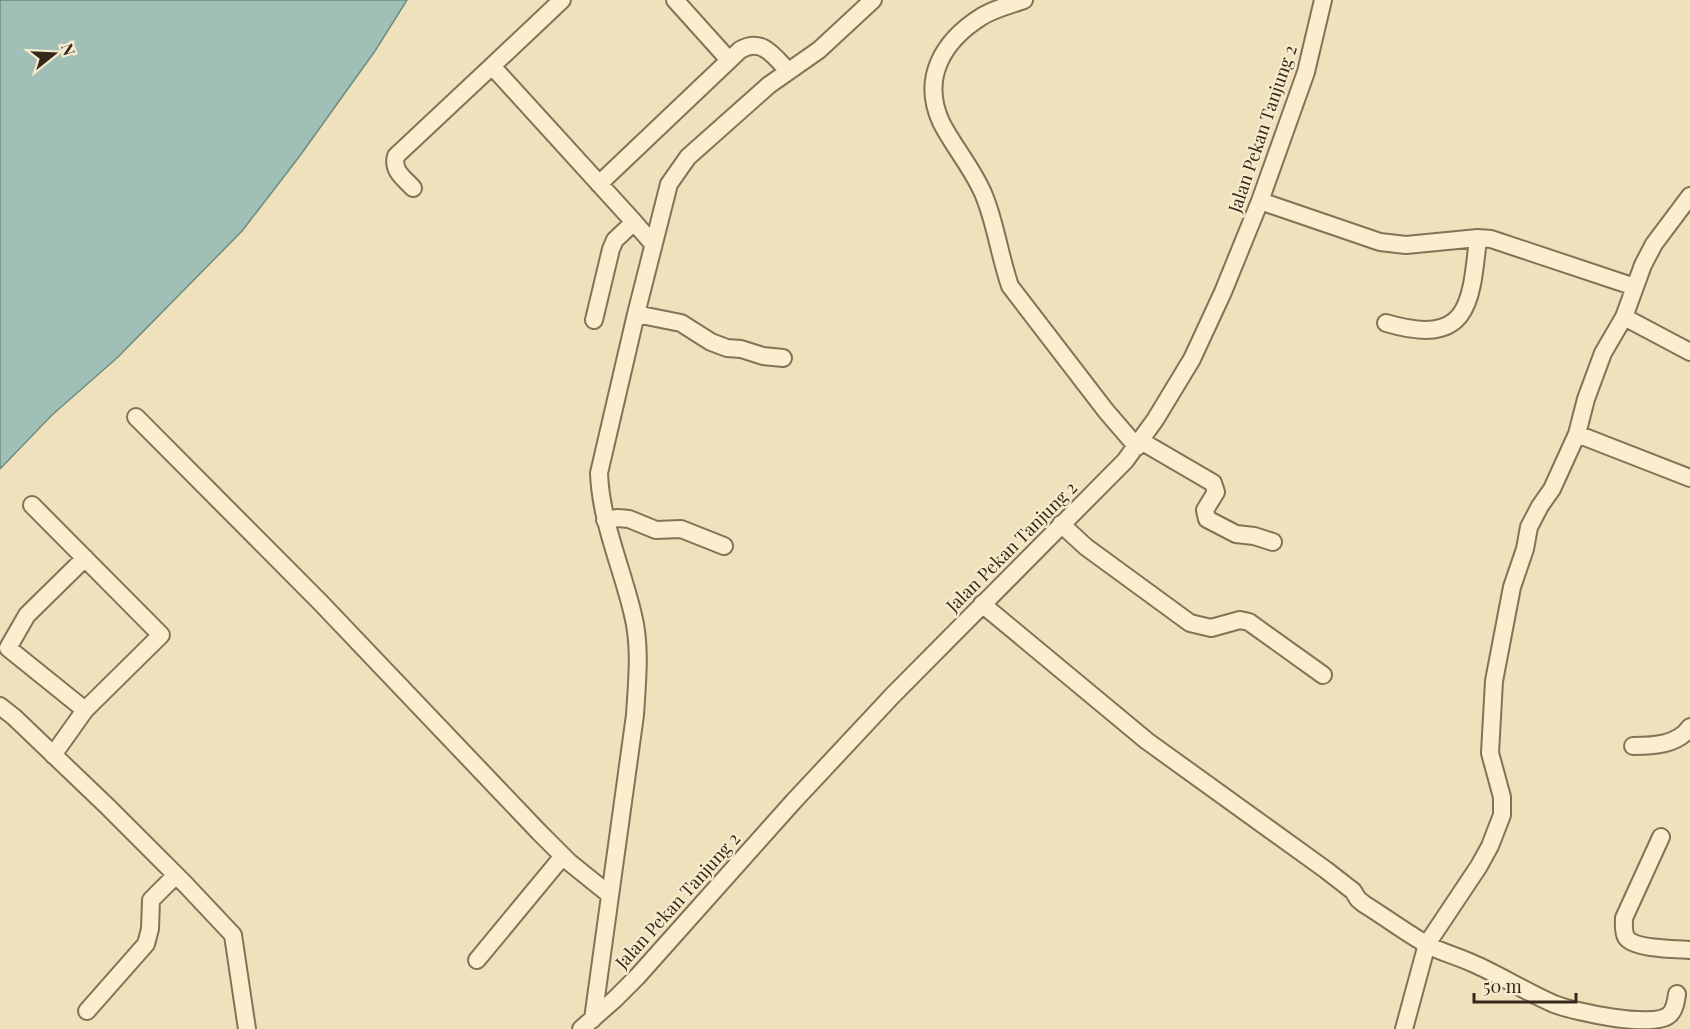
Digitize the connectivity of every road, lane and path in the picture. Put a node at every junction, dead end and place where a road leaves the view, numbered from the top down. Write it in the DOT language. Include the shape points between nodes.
graph roads {
  1 [pos="562,0"];
  2 [pos="675,0"];
  3 [pos="873,0"];
  4 [pos="1024,0"];
  5 [pos="1323,0"];
  6 [pos="729,60"];
  7 [pos="492,66"];
  8 [pos="788,71"];
  9 [pos="599,184"];
  10 [pos="413,188"];
  11 [pos="1690,196"];
  12 [pos="1260,201"];
  13 [pos="634,222"];
  14 [pos="1478,238"];
  15 [pos="653,244"];
  16 [pos="1635,287"];
  17 [pos="636,314"];
  18 [pos="1624,317"];
  19 [pos="594,320"];
  20 [pos="1386,323"];
  21 [pos="1690,352"];
  22 [pos="783,358"];
  23 [pos="136,417"];
  24 [pos="1577,434"];
  25 [pos="1139,444"];
  26 [pos="1690,478"];
  27 [pos="32,505"];
  28 [pos="605,520"];
  29 [pos="1061,524"];
  30 [pos="1273,542"];
  31 [pos="724,546"];
  32 [pos="85,558"];
  33 [pos="982,604"];
  34 [pos="1323,675"];
  35 [pos="0,706"];
  36 [pos="85,710"];
  37 [pos="1690,728"];
  38 [pos="1633,746"];
  39 [pos="53,754"];
  40 [pos="1661,837"];
  41 [pos="563,856"];
  42 [pos="176,874"];
  43 [pos="610,895"];
  44 [pos="1427,944"];
  45 [pos="1690,950"];
  46 [pos="477,960"];
  47 [pos="1677,994"];
  48 [pos="87,1011"];
  49 [pos="587,1024"];
  50 [pos="247,1029"];
  51 [pos="1404,1029"];
  1 -- 7 [label="street"];
  2 -- 6 [label="street"];
  3 -- 8 [label="street" via="819,50"];
  4 -- 25 [label="street" via="981,16 954,40 940,58 934,76 935,100 941,122 985,196 1010,286 1106,411"];
  5 -- 12 [label="street, Jalan Pekan Tanjung 2" via="1306,72"];
  6 -- 8 [label="street" via="747,46 761,46"];
  6 -- 9 [label="street"];
  7 -- 9 [label="street"];
  7 -- 10 [label="street" via="396,156 395,169"];
  8 -- 15 [label="street" via="683,163 669,184"];
  9 -- 13 [label="street"];
  11 -- 16 [label="street" via="1654,244"];
  12 -- 14 [label="street" via="1380,242 1406,245"];
  12 -- 25 [label="street, Jalan Pekan Tanjung 2" via="1192,359"];
  13 -- 15 [label="street"];
  13 -- 19 [label="street" via="611,249"];
  14 -- 16 [label="street" via="1503,242"];
  14 -- 20 [label="street" via="1472,287 1466,309 1456,322 1427,331"];
  15 -- 17 [label="street"];
  16 -- 18 [label="street"];
  17 -- 22 [label="street" via="681,323 727,348"];
  17 -- 28 [label="street" via="599,473"];
  18 -- 21 [label="street"];
  18 -- 24 [label="street" via="1603,353"];
  23 -- 41 [label="street"];
  24 -- 26 [label="street"];
  24 -- 44 [label="street" via="1530,527 1512,587 1494,681 1491,722 1490,753 1502,797 1502,814 1479,866"];
  25 -- 29 [label="street, Jalan Pekan Tanjung 2"];
  25 -- 30 [label="street" via="1213,483 1216,492 1205,510 1207,519 1236,534"];
  27 -- 32 [label="street"];
  28 -- 31 [label="street" via="629,519 656,530 681,529"];
  28 -- 43 [label="street" via="637,635 635,715"];
  29 -- 33 [label="street, Jalan Pekan Tanjung 2"];
  29 -- 34 [label="street" via="1086,547 1190,622 1211,628 1240,620 1249,622"];
  32 -- 36 [label="street" via="161,635"];
  32 -- 36 [label="street" via="27,615 8,648"];
  33 -- 44 [label="street" via="1147,741 1326,870 1364,904"];
  33 -- 49 [label="street, Jalan Pekan Tanjung 2" via="793,802 637,976"];
  35 -- 39 [label="street"];
  36 -- 39 [label="street"];
  37 -- 38 [label="street" via="1671,742"];
  39 -- 42 [label="street"];
  40 -- 45 [label="street" via="1624,918 1624,929 1627,939 1635,945"];
  41 -- 43 [label="street"];
  41 -- 46 [label="street"];
  42 -- 48 [label="street" via="151,900 146,944"];
  42 -- 50 [label="street" via="233,935"];
  43 -- 49 [label="street"];
  44 -- 47 [label="street" via="1557,1005 1606,1017 1659,1021 1669,1016"];
  44 -- 51 [label="street"];
}
